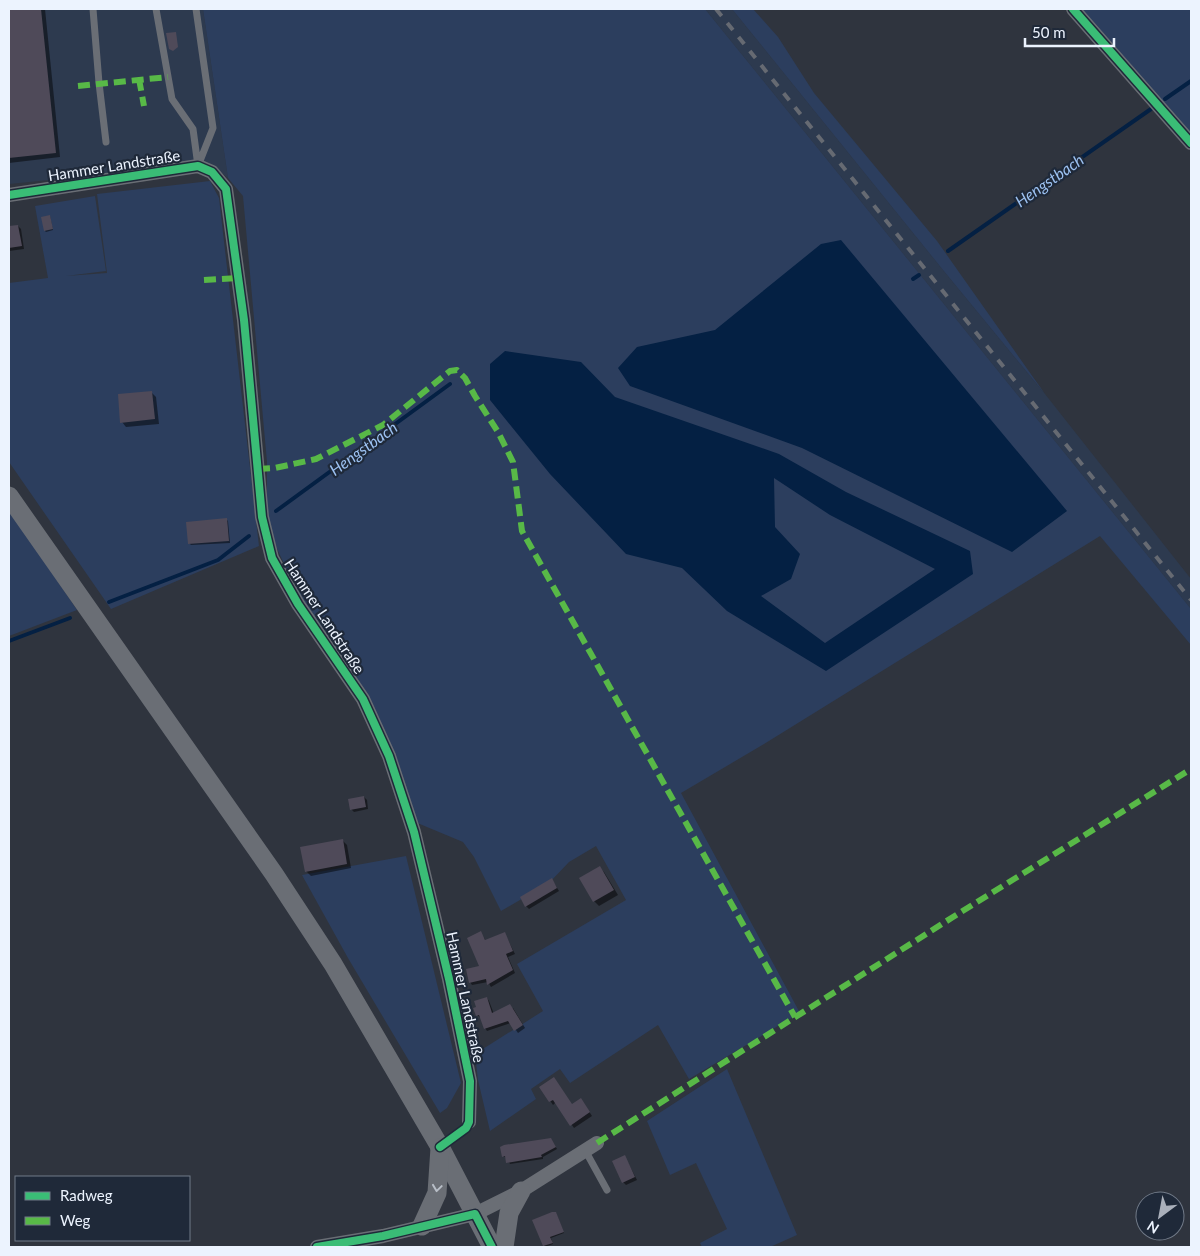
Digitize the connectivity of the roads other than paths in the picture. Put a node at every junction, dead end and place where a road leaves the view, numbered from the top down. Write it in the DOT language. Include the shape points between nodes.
graph roads {
  1 [pos="93,9"];
  2 [pos="156,9"];
  3 [pos="196,9"];
  4 [pos="1073,9"];
  5 [pos="106,142"];
  6 [pos="1191,143"];
  7 [pos="198,166"];
  8 [pos="9,195"];
  9 [pos="9,496"];
  10 [pos="469,1122"];
  11 [pos="440,1147"];
  12 [pos="591,1147"];
  13 [pos="607,1190"];
  14 [pos="521,1191"];
  15 [pos="475,1214"];
  16 [pos="422,1226"];
  17 [pos="377,1242"];
  18 [pos="317,1247"];
  19 [pos="492,1247"];
  20 [pos="504,1247"];
  1 -- 5 [label="lane"];
  2 -- 7 [label="lane" via="172,99 194,129"];
  3 -- 7 [label="lane" via="213,128"];
  4 -- 6 [label="street"];
  7 -- 8 [label="street, Hammer Landstraße"];
  7 -- 10 [label="street, Hammer Landstraße" via="212,172 226,189 244,320 262,517 272,558 298,604 362,699 389,756 414,832 451,988 470,1081"];
  9 -- 11 [label="main road" via="274,874 333,964"];
  11 -- 15 [label="main road"];
  11 -- 16 [label="main road, one-way" via="437,1193"];
  12 -- 13 [label="lane"];
  12 -- 14 [label="street"];
  14 -- 15 [label="street"];
  14 -- 20 [label="main road" via="509,1213"];
  15 -- 16 [label="street"];
  15 -- 19 [label="main road"];
  16 -- 17 [label="street"];
  17 -- 18 [label="street"];
}
